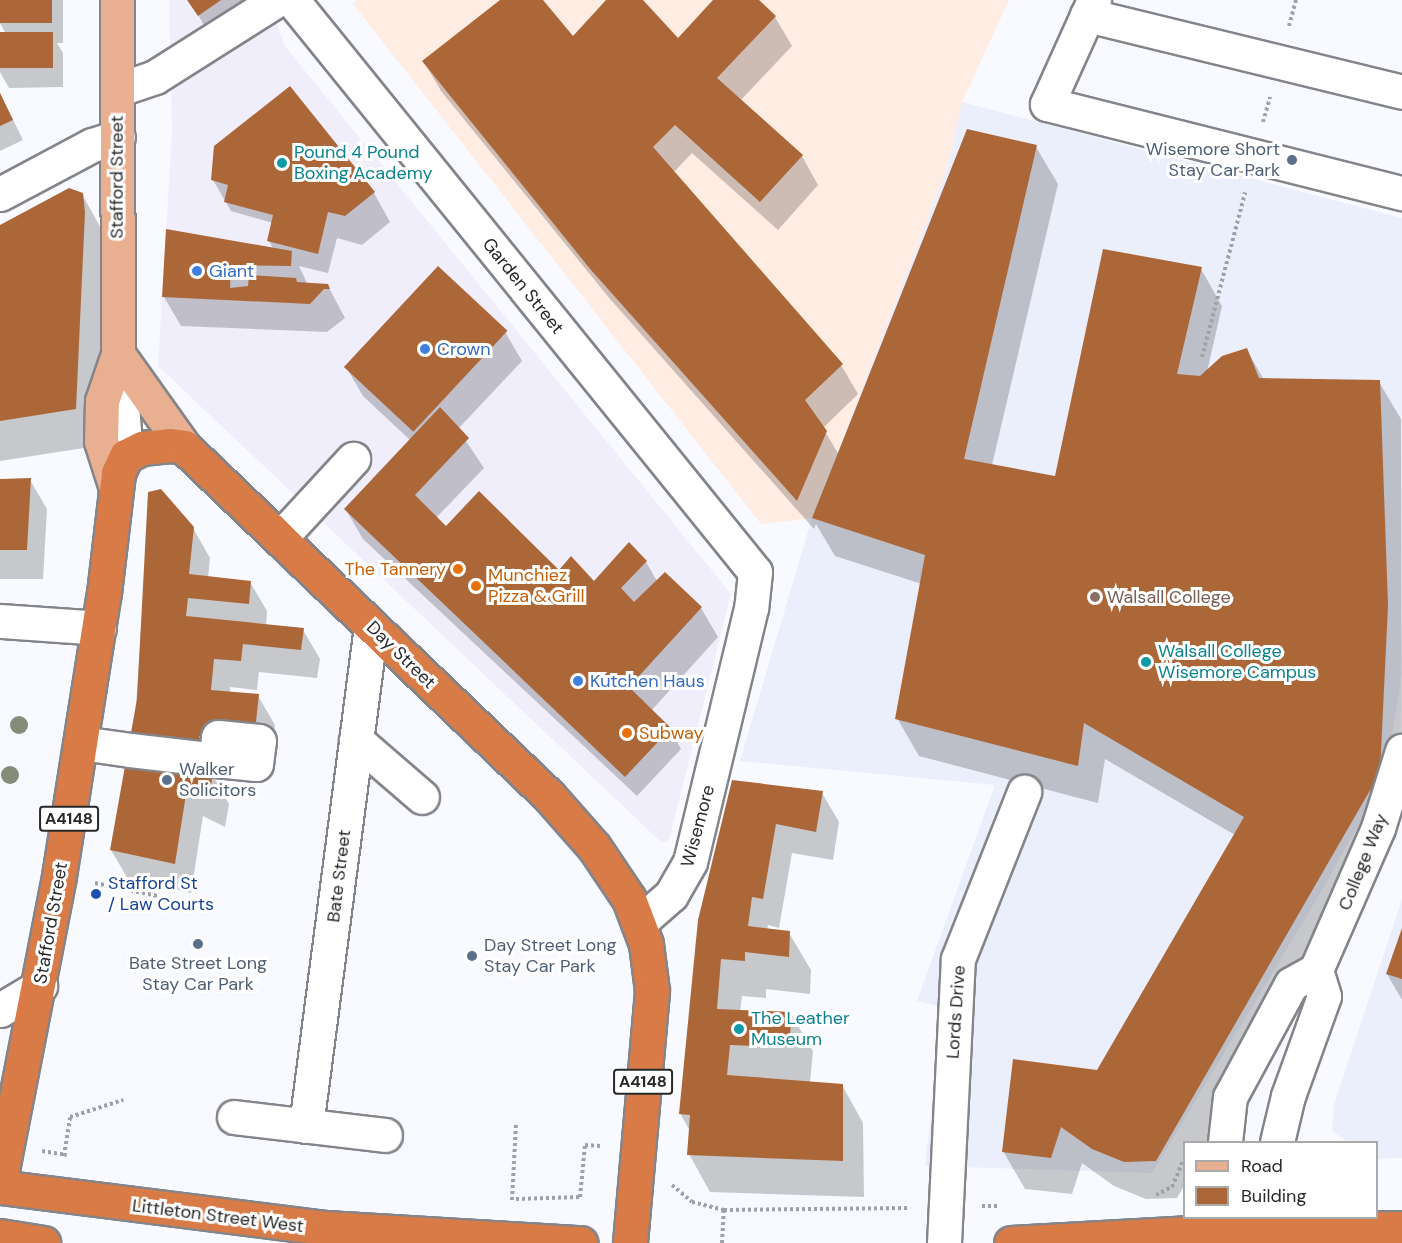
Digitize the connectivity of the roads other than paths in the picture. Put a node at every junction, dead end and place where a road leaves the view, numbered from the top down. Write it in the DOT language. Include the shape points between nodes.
graph roads {
  1 [pos="117,0"];
  2 [pos="277,0"];
  3 [pos="292,0"];
  4 [pos="1090,8"];
  5 [pos="117,90"];
  6 [pos="1402,92"];
  7 [pos="117,137"];
  8 [pos="1402,193"];
  9 [pos="0,194"];
  10 [pos="118,354"];
  11 [pos="184,447"];
  12 [pos="353,459"];
  13 [pos="121,471"];
  14 [pos="280,538"];
  15 [pos="755,573"];
  16 [pos="0,621"];
  17 [pos="371,626"];
  18 [pos="99,628"];
  19 [pos="356,740"];
  20 [pos="81,743"];
  21 [pos="1402,751"];
  22 [pos="216,760"];
  23 [pos="1024,792"];
  24 [pos="422,797"];
  25 [pos="639,923"];
  26 [pos="1316,970"];
  27 [pos="38,993"];
  28 [pos="0,1010"];
  29 [pos="0,1051"];
  30 [pos="234,1117"];
  31 [pos="306,1125"];
  32 [pos="385,1135"];
  33 [pos="1225,1141"];
  34 [pos="1277,1141"];
  35 [pos="0,1180"];
  36 [pos="0,1187"];
  37 [pos="1402,1228"];
  38 [pos="1223,1230"];
  39 [pos="1285,1230"];
  40 [pos="0,1236"];
  41 [pos="43,1243"];
  42 [pos="581,1243"];
  43 [pos="630,1243"];
  44 [pos="944,1243"];
  45 [pos="1011,1243"];
  1 -- 5 [label="main road, Stafford Street"];
  2 -- 5 [label="street" via="155,77"];
  3 -- 15 [label="street, Garden Street"];
  4 -- 6 [label="street"];
  4 -- 8 [label="street" via="1047,104"];
  5 -- 7 [label="main road, Stafford Street"];
  7 -- 9 [label="street" via="92,145"];
  7 -- 10 [label="main road, Stafford Street"];
  10 -- 11 [label="main road"];
  10 -- 13 [label="street"];
  11 -- 13 [label="highway" via="156,445"];
  11 -- 14 [label="highway, Day Street / A4148"];
  12 -- 14 [label="street"];
  13 -- 18 [label="highway, Stafford Street / A4148"];
  14 -- 17 [label="highway, Day Street / A4148"];
  15 -- 25 [label="street, Wisemore" via="751,608 690,862 671,895"];
  16 -- 18 [label="street"];
  17 -- 19 [label="street, Bate Street"];
  17 -- 25 [label="highway, Day Street / A4148" via="568,817 614,874"];
  18 -- 20 [label="highway, Stafford Street / A4148"];
  19 -- 24 [label="street"];
  19 -- 31 [label="street, Bate Street"];
  20 -- 22 [label="street"];
  20 -- 27 [label="highway, Stafford Street / A4148"];
  21 -- 26 [label="street, College Way" via="1378,828"];
  23 -- 44 [label="street, Lords Drive" via="958,959"];
  25 -- 43 [label="highway, A4148" via="646,944 651,991"];
  26 -- 33 [label="street" via="1291,984 1246,1065 1230,1097"];
  26 -- 34 [label="street" via="1324,996 1288,1096"];
  27 -- 28 [label="street"];
  27 -- 29 [label="highway"];
  27 -- 35 [label="highway, Stafford Street / A4148"];
  30 -- 31 [label="street"];
  31 -- 32 [label="street"];
  36 -- 42 [label="highway, Littleton Street West" via="326,1228"];
  37 -- 39 [label="highway"];
  38 -- 39 [label="highway"];
  38 -- 45 [label="highway"];
  40 -- 41 [label="highway"];
}
